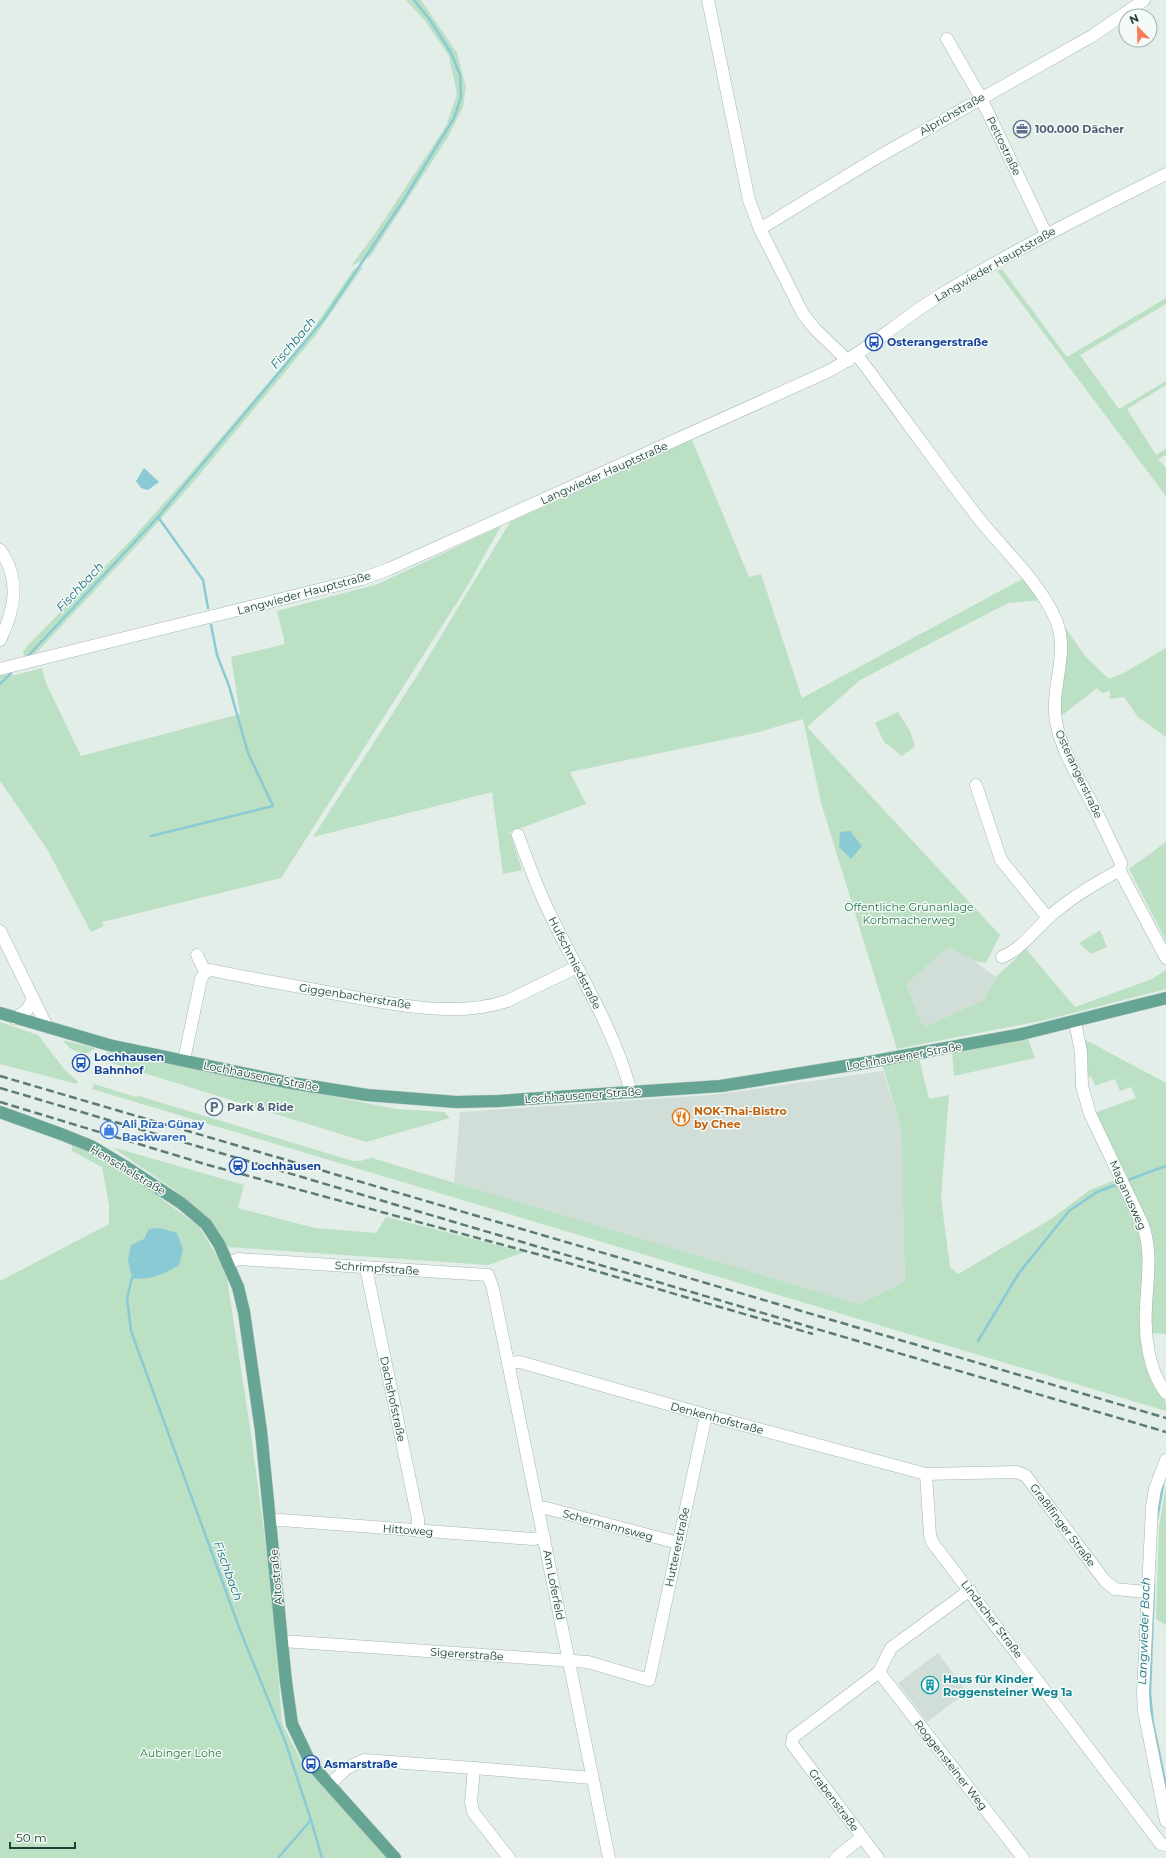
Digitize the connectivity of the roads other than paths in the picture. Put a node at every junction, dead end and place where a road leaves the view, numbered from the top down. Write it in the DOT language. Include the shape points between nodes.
graph roads {
  1 [pos="708,0"];
  2 [pos="1144,0"];
  3 [pos="948,39"];
  4 [pos="981,98"];
  5 [pos="1166,174"];
  6 [pos="760,228"];
  7 [pos="1046,234"];
  8 [pos="853,358"];
  9 [pos="0,550"];
  10 [pos="0,640"];
  11 [pos="0,669"];
  12 [pos="976,785"];
  13 [pos="518,834"];
  14 [pos="1120,870"];
  15 [pos="1048,918"];
  16 [pos="0,931"];
  17 [pos="197,955"];
  18 [pos="1002,958"];
  19 [pos="1166,958"];
  20 [pos="577,967"];
  21 [pos="205,972"];
  22 [pos="32,998"];
  23 [pos="1166,998"];
  24 [pos="0,1014"];
  25 [pos="14,1018"];
  26 [pos="1075,1022"];
  27 [pos="47,1027"];
  28 [pos="184,1060"];
  29 [pos="631,1092"];
  30 [pos="0,1112"];
  31 [pos="229,1263"];
  32 [pos="366,1268"];
  33 [pos="497,1312"];
  34 [pos="508,1363"];
  35 [pos="1166,1393"];
  36 [pos="706,1415"];
  37 [pos="1166,1460"];
  38 [pos="926,1474"];
  39 [pos="539,1509"];
  40 [pos="271,1521"];
  41 [pos="418,1531"];
  42 [pos="544,1537"];
  43 [pos="678,1543"];
  44 [pos="970,1590"];
  45 [pos="1146,1592"];
  46 [pos="282,1641"];
  47 [pos="568,1660"];
  48 [pos="879,1672"];
  49 [pos="649,1680"];
  50 [pos="474,1768"];
  51 [pos="592,1778"];
  52 [pos="329,1786"];
  53 [pos="1166,1821"];
  54 [pos="862,1837"];
  55 [pos="1166,1845"];
  56 [pos="395,1858"];
  57 [pos="509,1858"];
  58 [pos="609,1858"];
  59 [pos="836,1858"];
  60 [pos="878,1858"];
  61 [pos="1023,1858"];
  1 -- 6 [label="street, Osterangerstraße" via="746,190"];
  2 -- 4 [label="street, Alprichstraße" via="1092,36"];
  3 -- 4 [label="street, Pettostraße"];
  4 -- 6 [label="street, Alprichstraße" via="871,160"];
  4 -- 7 [label="street, Pettostraße"];
  5 -- 7 [label="street, Langwieder Hauptstraße"];
  6 -- 8 [label="street, Osterangerstraße" via="803,314 815,329"];
  7 -- 8 [label="street, Langwieder Hauptstraße" via="993,262 930,301"];
  8 -- 11 [label="street, Langwieder Hauptstraße" via="775,396 362,579"];
  8 -- 14 [label="street, Osterangerstraße" via="976,515 1028,576 1056,621 1062,642 1054,707 1056,723 1068,756 1121,863"];
  9 -- 10 [label="street" via="13,575 14,597 9,623"];
  12 -- 15 [label="street" via="1001,860"];
  13 -- 20 [label="street, Hufschmiedstraße" via="535,881"];
  14 -- 15 [label="street" via="1078,894"];
  14 -- 19 [label="street, Osterangerstraße"];
  15 -- 18 [label="street" via="1013,952"];
  16 -- 22 [label="street"];
  17 -- 21 [label="street"];
  20 -- 21 [label="street, Giggenbacherstraße" via="507,1001 472,1008 398,1005 211,970"];
  20 -- 29 [label="street, Hufschmiedstraße" via="606,1024"];
  21 -- 28 [label="street" via="201,979"];
  22 -- 25 [label="street" via="30,1008"];
  22 -- 27 [label="street"];
  23 -- 26 [label="main road, Lochhausener Straße"];
  24 -- 25 [label="main road, Lochhausener Straße"];
  25 -- 27 [label="main road, Lochhausener Straße"];
  26 -- 29 [label="main road, Lochhausener Straße" via="974,1044 721,1086"];
  26 -- 35 [label="street, Maganusweg" via="1081,1052 1082,1086 1090,1114 1142,1223 1148,1242 1146,1321 1149,1353 1161,1387"];
  27 -- 28 [label="main road, Lochhausener Straße" via="108,1044"];
  28 -- 29 [label="main road, Lochhausener Straße" via="285,1082 367,1095 432,1101 498,1102"];
  30 -- 31 [label="main road, Henschelstraße" via="91,1146 162,1190 206,1224"];
  31 -- 32 [label="street, Schrimpfstraße" via="238,1259"];
  31 -- 40 [label="main road, Altostraße" via="244,1312"];
  32 -- 33 [label="street, Schrimpfstraße" via="488,1275"];
  32 -- 41 [label="street, Dachshofstraße" via="418,1519"];
  33 -- 34 [label="street, Am Loferfeld"];
  34 -- 36 [label="street, Denkenhofstraße" via="520,1362"];
  34 -- 39 [label="street, Am Loferfeld"];
  36 -- 38 [label="street, Denkenhofstraße"];
  36 -- 43 [label="street, Huttererstraße"];
  37 -- 45 [label="street" via="1155,1489 1152,1507"];
  38 -- 44 [label="street, Lindacher Straße" via="932,1542"];
  38 -- 45 [label="street, Graßlfinger Straße" via="1017,1472 1026,1476 1105,1581 1115,1589"];
  39 -- 42 [label="street, Am Loferfeld"];
  39 -- 43 [label="street, Schermannsweg" via="546,1508"];
  40 -- 41 [label="street, Hittoweg"];
  40 -- 46 [label="main road, Altostraße"];
  41 -- 42 [label="street, Hittoweg" via="533,1539"];
  42 -- 47 [label="street, Am Loferfeld"];
  43 -- 49 [label="street, Huttererstraße"];
  44 -- 48 [label="street" via="892,1648"];
  44 -- 55 [label="street, Lindacher Straße" via="1161,1844"];
  45 -- 53 [label="street" via="1144,1711"];
  46 -- 47 [label="street, Sigererstraße"];
  46 -- 52 [label="main road, Altostraße" via="292,1724 306,1757"];
  47 -- 49 [label="street, Sigererstraße" via="588,1662"];
  47 -- 51 [label="street, Am Loferfeld"];
  48 -- 54 [label="street, Grabenstraße" via="791,1741"];
  48 -- 61 [label="street, Roggensteiner Weg"];
  50 -- 51 [label="street"];
  50 -- 52 [label="street" via="364,1760 347,1768"];
  50 -- 57 [label="street" via="471,1802 473,1812"];
  51 -- 58 [label="street, Am Loferfeld"];
  52 -- 56 [label="main road, Altostraße"];
  54 -- 59 [label="street"];
  54 -- 60 [label="street, Grabenstraße"];
}
